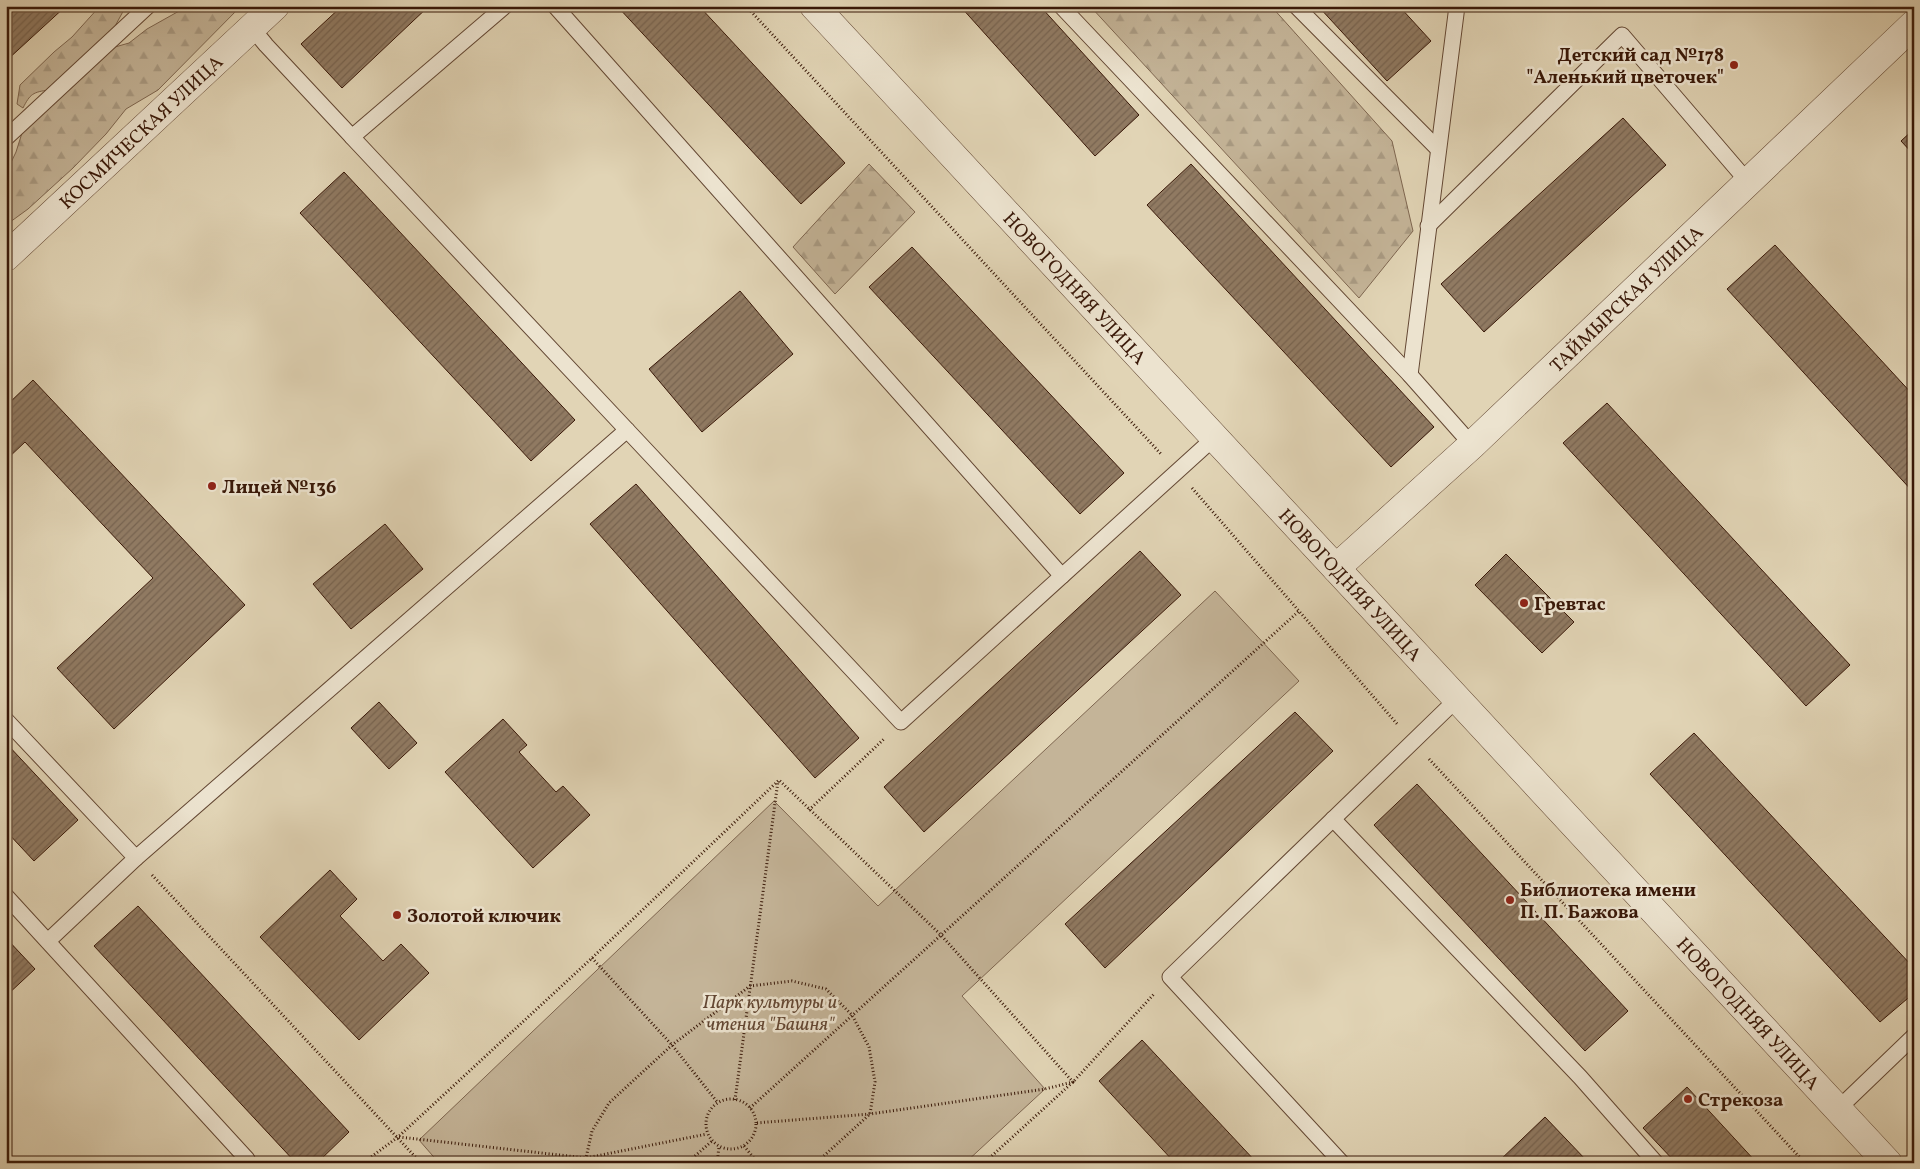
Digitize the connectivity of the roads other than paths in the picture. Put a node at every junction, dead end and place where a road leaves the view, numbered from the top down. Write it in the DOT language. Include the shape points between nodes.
graph roads {
  1 [pos="148,6"];
  2 [pos="275,6"];
  3 [pos="505,6"];
  4 [pos="555,6"];
  5 [pos="814,6"];
  6 [pos="1061,6"];
  7 [pos="1296,6"];
  8 [pos="1457,6"];
  9 [pos="1914,24"];
  10 [pos="252,28"];
  11 [pos="352,137"];
  12 [pos="6,138"];
  13 [pos="1438,149"];
  14 [pos="1748,182"];
  15 [pos="1428,226"];
  16 [pos="9,249"];
  17 [pos="1410,375"];
  18 [pos="627,430"];
  19 [pos="1214,438"];
  20 [pos="1472,445"];
  21 [pos="1336,568"];
  22 [pos="1062,576"];
  23 [pos="1457,699"];
  24 [pos="6,720"];
  25 [pos="1333,819"];
  26 [pos="136,858"];
  27 [pos="6,896"];
  28 [pos="48,941"];
  29 [pos="1914,1036"];
  30 [pos="1838,1108"];
  31 [pos="243,1163"];
  32 [pos="1342,1163"];
  33 [pos="1656,1163"];
  34 [pos="1888,1163"];
  1 -- 12 [label="lane"];
  2 -- 10 [label="street, КОСМИЧЕСКАЯ УЛИЦА"];
  3 -- 11 [label="lane"];
  4 -- 22 [label="lane"];
  5 -- 19 [label="street, НОВОГОДНЯЯ УЛИЦА"];
  6 -- 17 [label="lane"];
  7 -- 13 [label="lane"];
  8 -- 13 [label="lane"];
  9 -- 14 [label="street, ТАЙМЫРСКАЯ УЛИЦА"];
  10 -- 11 [label="lane"];
  10 -- 16 [label="street, КОСМИЧЕСКАЯ УЛИЦА"];
  11 -- 18 [label="lane"];
  13 -- 15 [label="lane"];
  14 -- 15 [label="lane" via="1622,35"];
  14 -- 20 [label="street, ТАЙМЫРСКАЯ УЛИЦА"];
  15 -- 17 [label="lane"];
  17 -- 20 [label="lane"];
  18 -- 22 [label="lane" via="901,722"];
  18 -- 26 [label="lane"];
  19 -- 21 [label="street, НОВОГОДНЯЯ УЛИЦА"];
  19 -- 22 [label="lane"];
  20 -- 21 [label="street, ТАЙМЫРСКАЯ УЛИЦА"];
  21 -- 23 [label="street, НОВОГОДНЯЯ УЛИЦА"];
  23 -- 25 [label="lane"];
  23 -- 30 [label="street, НОВОГОДНЯЯ УЛИЦА"];
  24 -- 26 [label="lane"];
  25 -- 32 [label="lane" via="1170,977"];
  25 -- 33 [label="lane" via="1580,1077"];
  26 -- 28 [label="lane"];
  27 -- 28 [label="lane"];
  28 -- 31 [label="lane" via="247,1159"];
  29 -- 30 [label="lane"];
  30 -- 34 [label="street, НОВОГОДНЯЯ УЛИЦА"];
}
